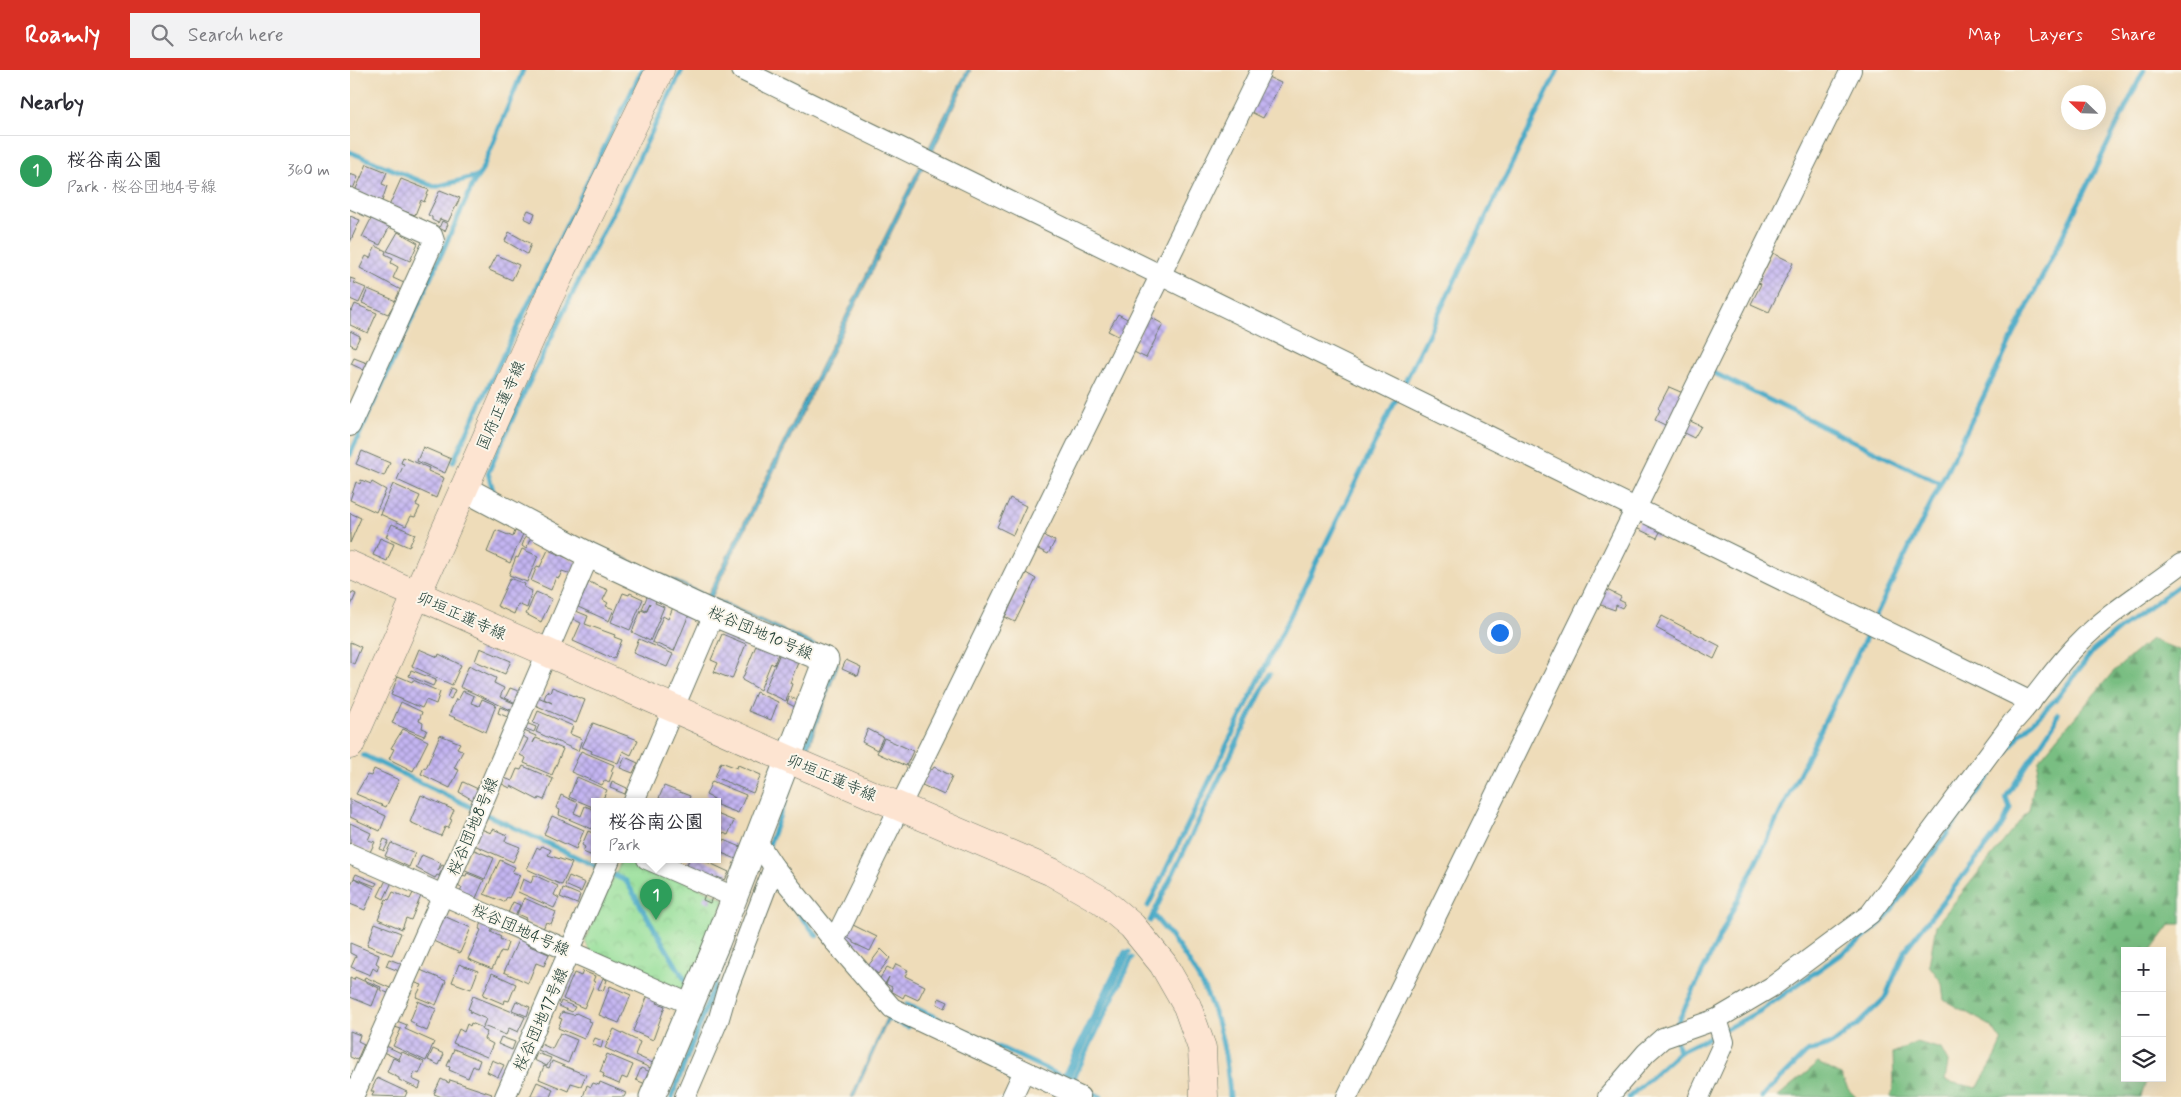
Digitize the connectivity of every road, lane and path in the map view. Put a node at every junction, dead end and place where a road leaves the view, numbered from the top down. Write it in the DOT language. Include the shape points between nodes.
graph roads {
  1 [pos="660,70"];
  2 [pos="742,70"];
  3 [pos="1261,70"];
  4 [pos="1852,70"];
  5 [pos="350,198"];
  6 [pos="1160,276"];
  7 [pos="350,426"];
  8 [pos="463,488"];
  9 [pos="1636,509"];
  10 [pos="589,555"];
  11 [pos="2181,564"];
  12 [pos="350,565"];
  13 [pos="417,594"];
  14 [pos="714,614"];
  15 [pos="546,653"];
  16 [pos="2031,702"];
  17 [pos="674,709"];
  18 [pos="350,745"];
  19 [pos="788,758"];
  20 [pos="635,798"];
  21 [pos="900,806"];
  22 [pos="756,840"];
  23 [pos="350,854"];
  24 [pos="608,863"];
  25 [pos="656,863"];
  26 [pos="774,867"];
  27 [pos="443,895"];
  28 [pos="734,897"];
  29 [pos="834,941"];
  30 [pos="570,950"];
  31 [pos="692,1005"];
  32 [pos="1717,1019"];
  33 [pos="1024,1071"];
  34 [pos="353,1097"];
  35 [pos="505,1097"];
  36 [pos="652,1097"];
  37 [pos="685,1097"];
  38 [pos="1012,1097"];
  39 [pos="1080,1097"];
  40 [pos="1204,1097"];
  41 [pos="1347,1097"];
  42 [pos="1608,1097"];
  43 [pos="1699,1097"];
  1 -- 8 [label="main road, 国府正蓮寺線" via="548,299"];
  2 -- 6 [label="street"];
  3 -- 6 [label="street"];
  4 -- 9 [label="street"];
  5 -- 7 [label="street" via="432,234 434,241"];
  6 -- 9 [label="street"];
  6 -- 21 [label="street"];
  8 -- 10 [label="street, 桜谷団地10号線"];
  8 -- 13 [label="main road, 国府正蓮寺線"];
  9 -- 16 [label="street"];
  9 -- 41 [label="street"];
  10 -- 14 [label="street, 桜谷団地10号線"];
  10 -- 15 [label="street, 桜谷団地8号線"];
  11 -- 16 [label="street" via="2096,627 2077,645"];
  12 -- 13 [label="main road, 卯垣正蓮寺線"];
  13 -- 15 [label="main road, 卯垣正蓮寺線"];
  13 -- 18 [label="main road, 国府正蓮寺線"];
  14 -- 17 [label="street"];
  14 -- 19 [label="street, 桜谷団地10号線" via="826,660"];
  15 -- 17 [label="main road, 卯垣正蓮寺線"];
  15 -- 27 [label="street, 桜谷団地8号線"];
  16 -- 32 [label="street" via="1870,914 1773,986"];
  17 -- 19 [label="main road, 卯垣正蓮寺線"];
  17 -- 20 [label="street"];
  19 -- 21 [label="main road, 卯垣正蓮寺線"];
  19 -- 22 [label="street, 桜谷団地10号線"];
  21 -- 29 [label="street"];
  21 -- 40 [label="main road, 卯垣正蓮寺線" via="1052,872 1101,900 1132,926 1163,964 1186,1006 1202,1048"];
  22 -- 26 [label="street"];
  22 -- 28 [label="street, 桜谷団地10号線"];
  23 -- 27 [label="street, 桜谷団地4号線"];
  24 -- 30 [label="street, 桜谷団地17号線"];
  25 -- 28 [label="street"];
  26 -- 29 [label="street"];
  26 -- 37 [label="street" via="719,1018"];
  27 -- 30 [label="street, 桜谷団地4号線"];
  27 -- 34 [label="street, 桜谷団地8号線"];
  28 -- 31 [label="street, 桜谷団地10号線"];
  29 -- 33 [label="street" via="892,1008"];
  30 -- 31 [label="street, 桜谷団地4号線"];
  30 -- 35 [label="street, 桜谷団地17号線"];
  31 -- 36 [label="street, 桜谷団地10号線"];
  32 -- 42 [label="street" via="1663,1038"];
  32 -- 43 [label="street" via="1724,1042"];
  33 -- 38 [label="street"];
  33 -- 39 [label="street"];
}
